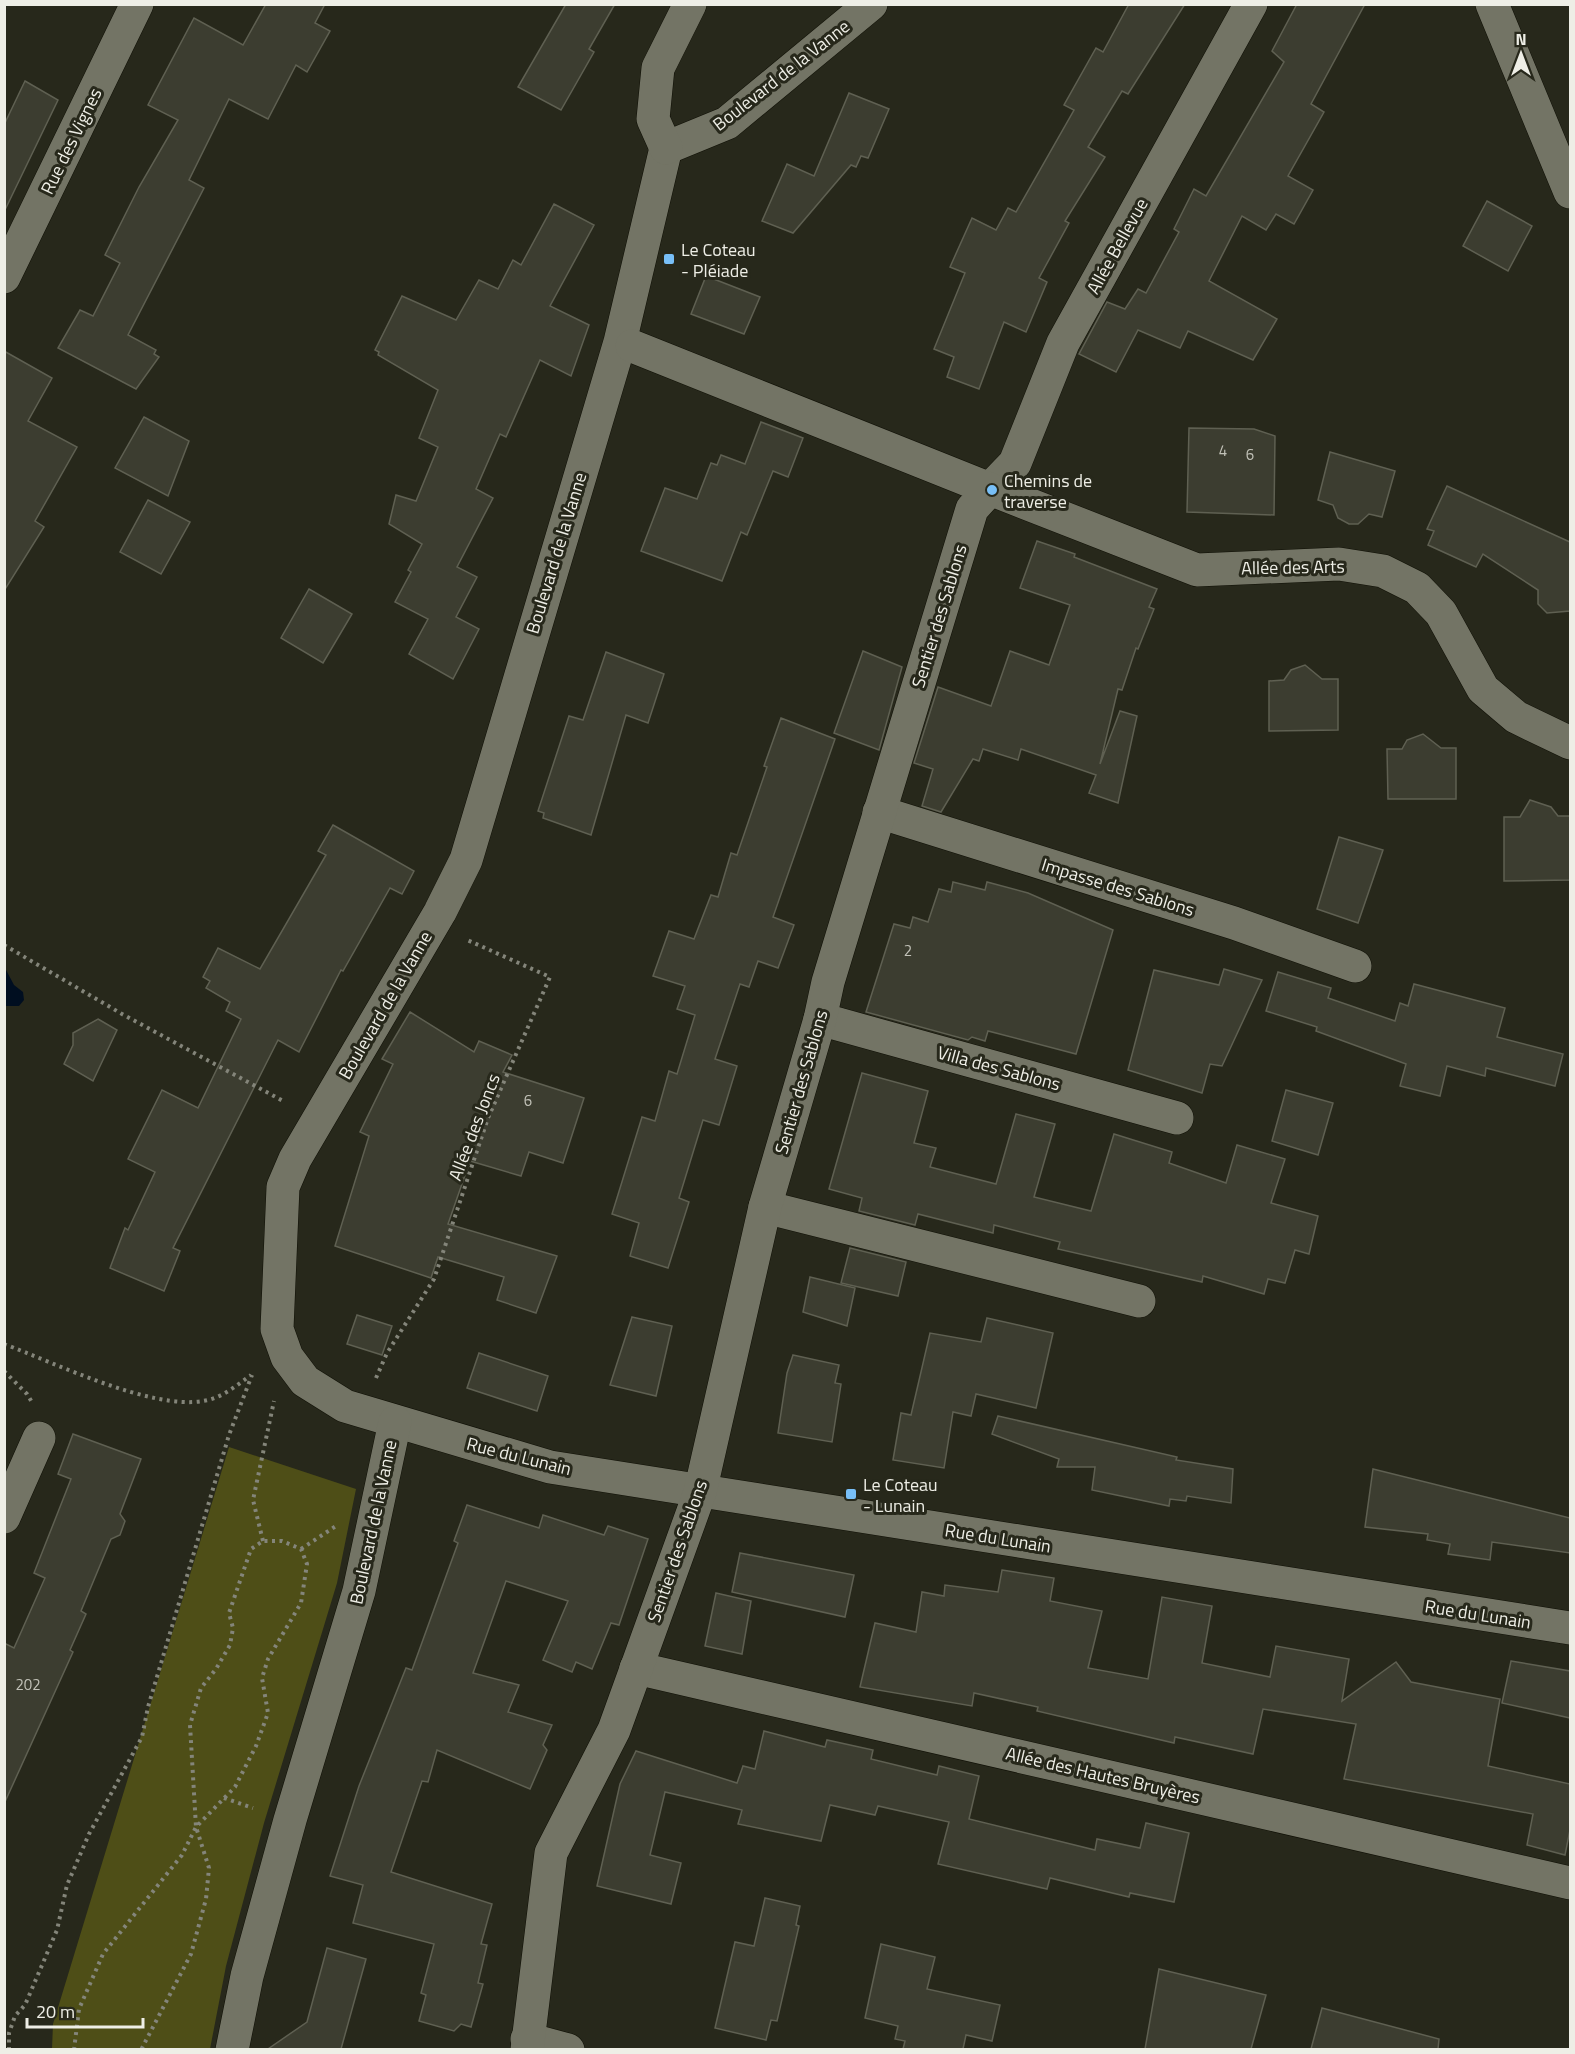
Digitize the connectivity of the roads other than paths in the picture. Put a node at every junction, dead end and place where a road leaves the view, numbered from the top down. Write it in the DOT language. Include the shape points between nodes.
graph roads {
  1 [pos="690,4"];
  2 [pos="871,4"];
  3 [pos="1251,4"];
  4 [pos="1492,4"];
  5 [pos="131,7"];
  6 [pos="666,148"];
  7 [pos="1570,192"];
  8 [pos="4,277"];
  9 [pos="632,346"];
  10 [pos="990,489"];
  11 [pos="1570,743"];
  12 [pos="879,812"];
  13 [pos="1355,966"];
  14 [pos="820,1019"];
  15 [pos="1177,1118"];
  16 [pos="765,1207"];
  17 [pos="1139,1301"];
  18 [pos="395,1422"];
  19 [pos="39,1438"];
  20 [pos="700,1492"];
  21 [pos="4,1517"];
  22 [pos="1570,1628"];
  23 [pos="636,1668"];
  24 [pos="1570,1883"];
  25 [pos="527,2044"];
  26 [pos="232,2049"];
  27 [pos="568,2049"];
  1 -- 6 [label="street" via="658,68 653,119"];
  2 -- 6 [label="street, Boulevard de la Vanne" via="727,123"];
  3 -- 10 [label="street, Allée Bellevue" via="1063,343 1015,463"];
  4 -- 7 [label="street"];
  5 -- 8 [label="street, Rue des Vignes"];
  6 -- 18 [label="street, Boulevard de la Vanne" via="620,342 466,860 440,912 295,1159 283,1187 277,1329 287,1357 305,1381 345,1406"];
  9 -- 10 [label="street"];
  10 -- 11 [label="street, Allée des Arts" via="1197,570 1339,564 1383,571 1417,588 1441,613 1483,689 1516,717"];
  10 -- 12 [label="street, Sentier des Sablons" via="972,509"];
  12 -- 13 [label="street, Impasse des Sablons" via="1234,923"];
  12 -- 14 [label="street, Sentier des Sablons"];
  14 -- 15 [label="street, Villa des Sablons"];
  14 -- 16 [label="street, Sentier des Sablons"];
  16 -- 17 [label="street"];
  16 -- 20 [label="street, Sentier des Sablons"];
  18 -- 20 [label="street, Rue du Lunain" via="550,1467"];
  18 -- 26 [label="street, Boulevard de la Vanne" via="359,1591 290,1820 247,1976"];
  19 -- 21 [label="street"];
  20 -- 22 [label="street, Rue du Lunain"];
  20 -- 23 [label="street, Sentier des Sablons"];
  23 -- 24 [label="street, Allée des Hautes Bruyères"];
  23 -- 25 [label="street, Sentier des Sablons" via="614,1730 551,1853"];
  25 -- 27 [label="street"];
}
